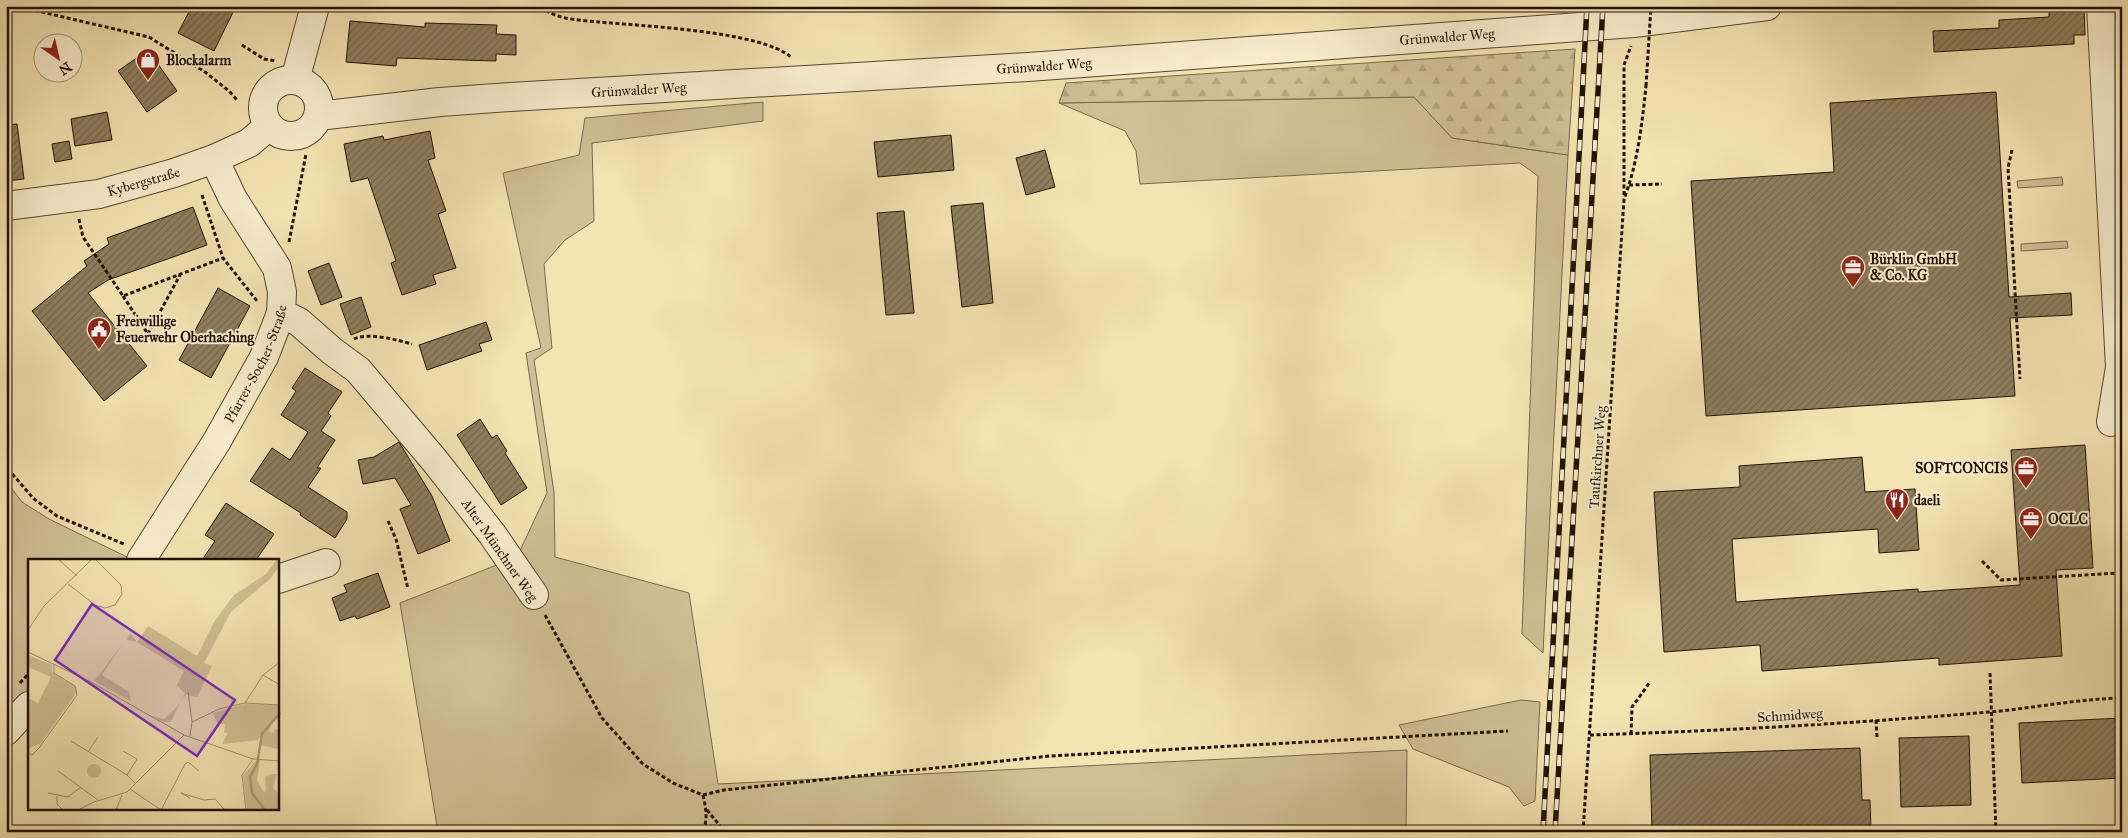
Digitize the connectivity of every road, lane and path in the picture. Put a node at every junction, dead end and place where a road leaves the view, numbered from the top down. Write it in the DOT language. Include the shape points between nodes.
graph roads {
  1 [pos="16,6"];
  2 [pos="315,6"];
  3 [pos="541,6"];
  4 [pos="1651,6"];
  5 [pos="1767,6"];
  6 [pos="2101,6"];
  7 [pos="1632,44"];
  8 [pos="242,45"];
  9 [pos="264,59"];
  10 [pos="295,80"];
  11 [pos="800,81"];
  12 [pos="237,100"];
  13 [pos="318,116"];
  14 [pos="269,126"];
  15 [pos="2012,150"];
  16 [pos="306,154"];
  17 [pos="203,162"];
  18 [pos="1662,184"];
  19 [pos="1629,185"];
  20 [pos="73,198"];
  21 [pos="1624,198"];
  22 [pos="6,206"];
  23 [pos="223,258"];
  24 [pos="277,268"];
  25 [pos="180,274"];
  26 [pos="123,296"];
  27 [pos="271,310"];
  28 [pos="412,344"];
  29 [pos="332,351"];
  30 [pos="2020,379"];
  31 [pos="2111,422"];
  32 [pos="8,468"];
  33 [pos="388,521"];
  34 [pos="143,557"];
  35 [pos="1982,561"];
  36 [pos="326,563"];
  37 [pos="2118,573"];
  38 [pos="279,579"];
  39 [pos="408,589"];
  40 [pos="534,595"];
  41 [pos="1990,673"];
  42 [pos="1650,682"];
  43 [pos="2122,698"];
  44 [pos="28,707"];
  45 [pos="1992,712"];
  46 [pos="1876,720"];
  47 [pos="6,731"];
  48 [pos="1508,731"];
  49 [pos="1631,734"];
  50 [pos="1590,736"];
  51 [pos="1876,738"];
  52 [pos="702,795"];
  53 [pos="706,809"];
  54 [pos="703,832"];
  55 [pos="725,832"];
  56 [pos="1583,832"];
  57 [pos="1996,832"];
  1 -- 12 [label="path" via="149,37 205,72"];
  2 -- 10 [label="street"];
  3 -- 11 [label="path" via="556,15 575,19 690,30 782,50 798,63"];
  4 -- 19 [label="path, Taufkirchner Weg, bridge" via="1640,138"];
  5 -- 11 [label="street, Grünwalder Weg" via="1634,23"];
  6 -- 31 [label="street" via="2120,367"];
  7 -- 21 [label="path" via="1624,65"];
  8 -- 9 [label="path"];
  10 -- 13 [label="street" via="312,89 319,106"];
  10 -- 14 [label="street" via="274,85 266,94 264,116"];
  11 -- 13 [label="street, Grünwalder Weg" via="501,97"];
  13 -- 14 [label="street" via="309,130 293,136 284,136"];
  14 -- 17 [label="street, Kybergstraße" via="249,143"];
  15 -- 30 [label="path" via="2008,168"];
  16 -- 24 [label="path" via="286,259"];
  17 -- 20 [label="street, Kybergstraße" via="99,194"];
  17 -- 23 [label="path"];
  17 -- 24 [label="street, Pfarrer-Socher-Straße" via="233,199"];
  18 -- 19 [label="path"];
  19 -- 21 [label="path, Taufkirchner Weg"];
  20 -- 22 [label="street, Kybergstraße"];
  20 -- 26 [label="path" via="83,238"];
  21 -- 50 [label="path, Taufkirchner Weg"];
  23 -- 25 [label="path"];
  23 -- 27 [label="path"];
  24 -- 27 [label="street, Pfarrer-Socher-Straße" via="282,292"];
  25 -- 26 [label="path"];
  25 -- 26 [label="path" via="148,334"];
  27 -- 29 [label="street, Alter Münchner Weg" via="299,322"];
  27 -- 34 [label="street, Pfarrer-Socher-Straße" via="264,357 212,449"];
  28 -- 29 [label="path" via="396,339 358,337"];
  29 -- 40 [label="street, Alter Münchner Weg" via="358,370 435,461"];
  32 -- 34 [label="path" via="33,498 57,516"];
  33 -- 39 [label="path" via="396,539"];
  35 -- 37 [label="path" via="2001,580"];
  36 -- 38 [label="street"];
  40 -- 52 [label="path, Alter Münchner Weg" via="602,718 643,764 673,783"];
  41 -- 45 [label="path"];
  42 -- 49 [label="path" via="1632,707"];
  43 -- 45 [label="path, Schmidweg" via="2089,699"];
  44 -- 47 [label="street"];
  45 -- 46 [label="path, Schmidweg"];
  45 -- 57 [label="path"];
  46 -- 49 [label="path, Schmidweg"];
  46 -- 51 [label="path"];
  48 -- 52 [label="path" via="1050,756 724,790"];
  49 -- 50 [label="path, Schmidweg"];
  50 -- 56 [label="path, Taufkirchner Weg"];
  52 -- 53 [label="path"];
  53 -- 54 [label="path" via="707,822"];
  53 -- 55 [label="path"];
}
